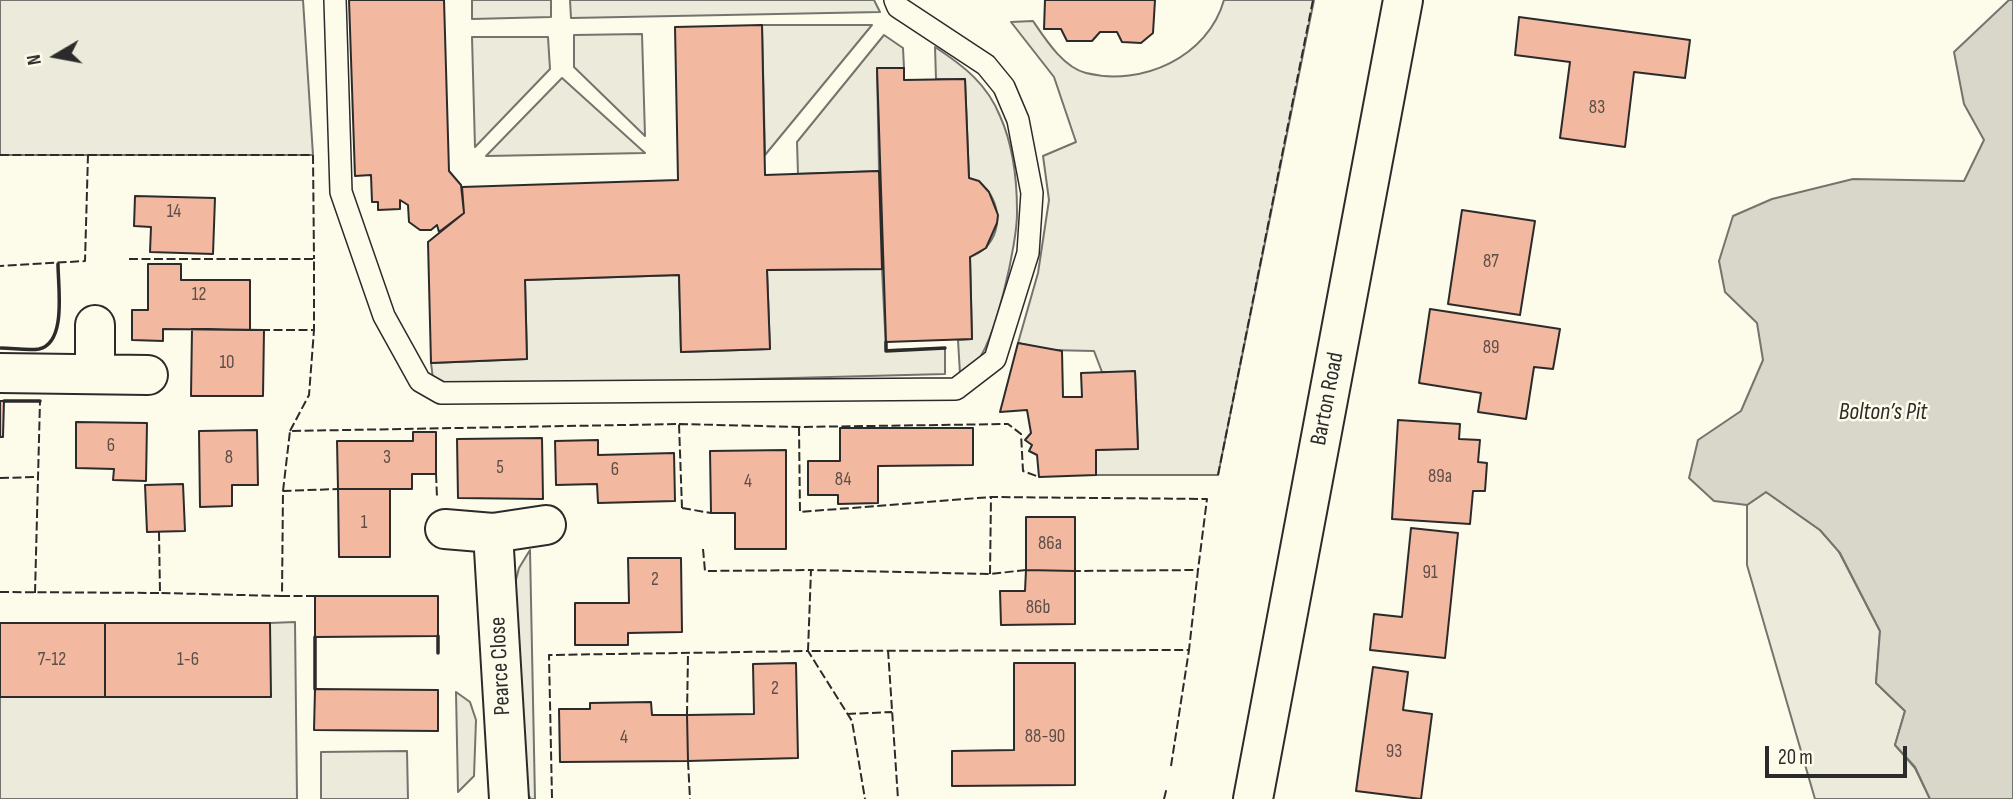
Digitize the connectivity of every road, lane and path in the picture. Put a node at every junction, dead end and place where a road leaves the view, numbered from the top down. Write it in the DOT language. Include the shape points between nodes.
graph roads {
  1 [pos="335,0"];
  2 [pos="895,0"];
  3 [pos="1403,0"];
  4 [pos="95,325"];
  5 [pos="0,373"];
  6 [pos="95,374"];
  7 [pos="148,375"];
  8 [pos="546,525"];
  9 [pos="445,529"];
  10 [pos="494,533"];
  11 [pos="509,799"];
  12 [pos="1253,799"];
  1 -- 2 [label="lane" via="341,192 384,316 420,381 441,393 957,389 995,359 1028,253 1032,193 1018,120 1004,87 986,65 898,7"];
  3 -- 12 [label="main road, Barton Road"];
  4 -- 6 [label="main road"];
  5 -- 6 [label="main road"];
  6 -- 7 [label="main road"];
  8 -- 10 [label="main road"];
  9 -- 10 [label="main road"];
  10 -- 11 [label="main road, Pearce Close"];
}
